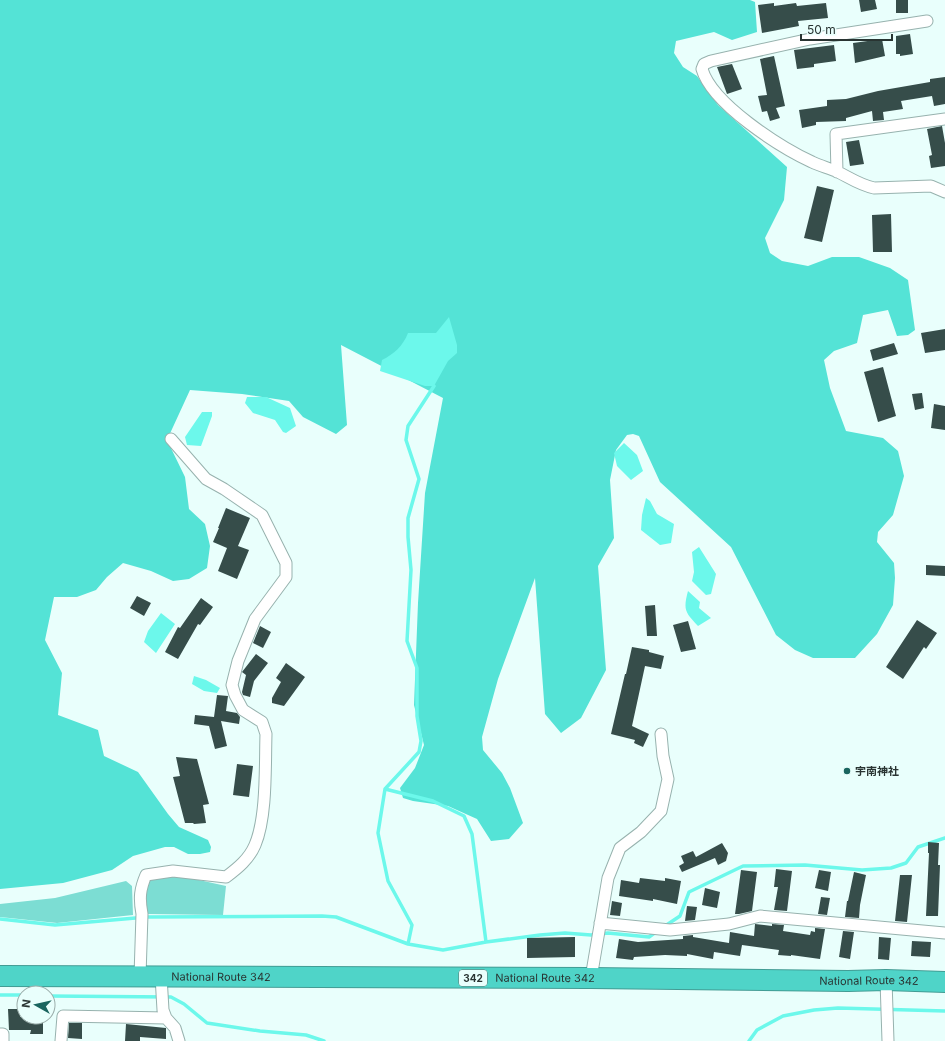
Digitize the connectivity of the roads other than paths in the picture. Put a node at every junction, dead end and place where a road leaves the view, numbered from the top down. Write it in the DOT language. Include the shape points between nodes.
graph roads {
  1 [pos="927,21"];
  2 [pos="945,119"];
  3 [pos="837,172"];
  4 [pos="945,192"];
  5 [pos="171,439"];
  6 [pos="661,734"];
  7 [pos="600,923"];
  8 [pos="945,933"];
  9 [pos="0,976"];
  10 [pos="140,976"];
  11 [pos="161,976"];
  12 [pos="591,978"];
  13 [pos="886,980"];
  14 [pos="945,982"];
  15 [pos="166,1018"];
  16 [pos="0,1034"];
  17 [pos="3,1041"];
  18 [pos="61,1041"];
  19 [pos="179,1041"];
  20 [pos="888,1041"];
  1 -- 3 [label="street" via="810,39 704,64 704,76 722,100 749,124 812,162"];
  2 -- 3 [label="street" via="836,134"];
  3 -- 4 [label="street" via="864,186 874,188 931,186"];
  5 -- 10 [label="street" via="206,479 262,515 286,563 286,577 255,619 238,661 232,685 234,695 243,710 262,722 266,734 262,822 255,846 244,863 226,877 173,871 146,875 140,889"];
  6 -- 7 [label="street" via="668,779 661,811 641,832 620,848 608,878"];
  7 -- 8 [label="street" via="670,930 729,924 760,916"];
  7 -- 12 [label="street"];
  9 -- 10 [label="highway, National Route 342 / 342"];
  10 -- 11 [label="highway, National Route 342 / 342"];
  11 -- 12 [label="highway, National Route 342 / 342"];
  11 -- 15 [label="street" via="163,1010"];
  12 -- 13 [label="highway, National Route 342 / 342"];
  13 -- 14 [label="highway, National Route 342 / 342"];
  13 -- 20 [label="street"];
  15 -- 18 [label="street" via="63,1016"];
  15 -- 19 [label="street" via="175,1028"];
  16 -- 17 [label="street" via="3,1034"];
}
